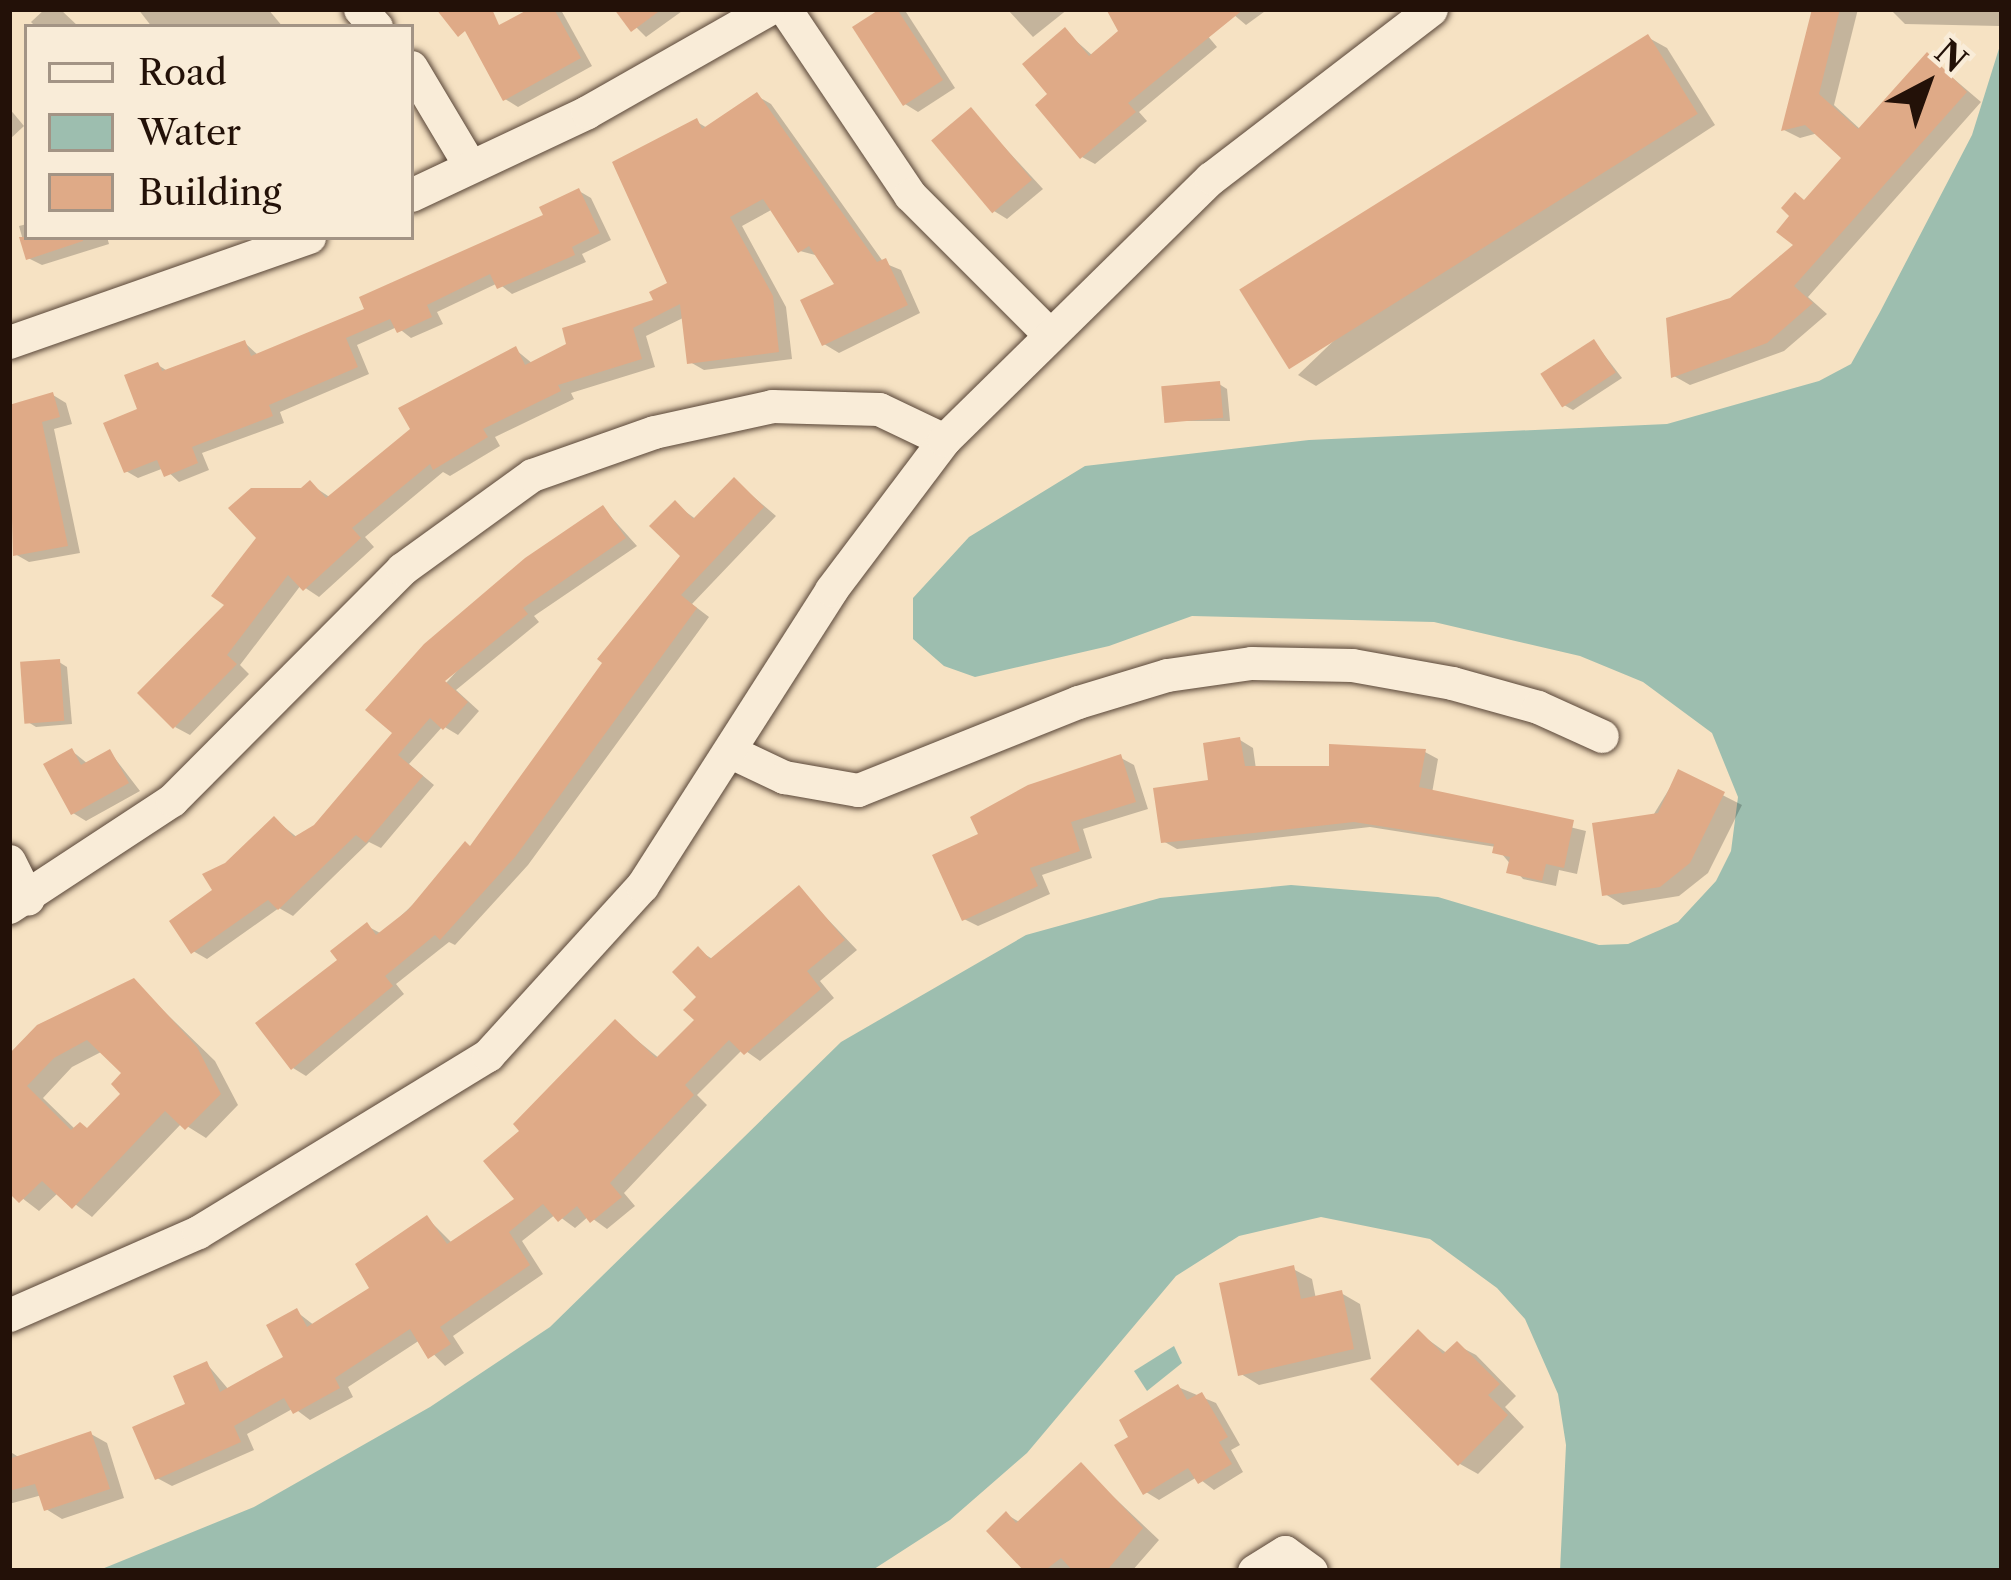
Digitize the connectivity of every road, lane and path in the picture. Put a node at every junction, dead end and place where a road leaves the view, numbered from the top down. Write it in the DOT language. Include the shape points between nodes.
graph roads {
  1 [pos="768,9"];
  2 [pos="785,9"];
  3 [pos="1431,9"];
  4 [pos="414,72"];
  5 [pos="470,166"];
  6 [pos="414,194"];
  7 [pos="301,240"];
  8 [pos="1047,332"];
  9 [pos="9,343"];
  10 [pos="944,440"];
  11 [pos="1602,736"];
  12 [pos="731,752"];
  13 [pos="9,862"];
  14 [pos="18,903"];
  15 [pos="9,1315"];
  16 [pos="1254,1571"];
  17 [pos="1311,1571"];
  1 -- 5 [label="street" via="587,112"];
  2 -- 8 [label="street" via="910,195"];
  3 -- 8 [label="street" via="1226,166"];
  4 -- 5 [label="street"];
  5 -- 6 [label="street"];
  7 -- 9 [label="street"];
  8 -- 10 [label="street"];
  10 -- 12 [label="street" via="831,590"];
  10 -- 14 [label="street" via="879,409 772,406 654,432 532,475 402,569 172,800"];
  11 -- 12 [label="street" via="1538,707 1452,683 1352,665 1251,663 1167,675 1078,702 858,790 784,777"];
  12 -- 15 [label="street" via="612,925 488,1055 198,1232"];
  13 -- 14 [label="street"];
  16 -- 17 [label="street" via="1285,1552"];
}
